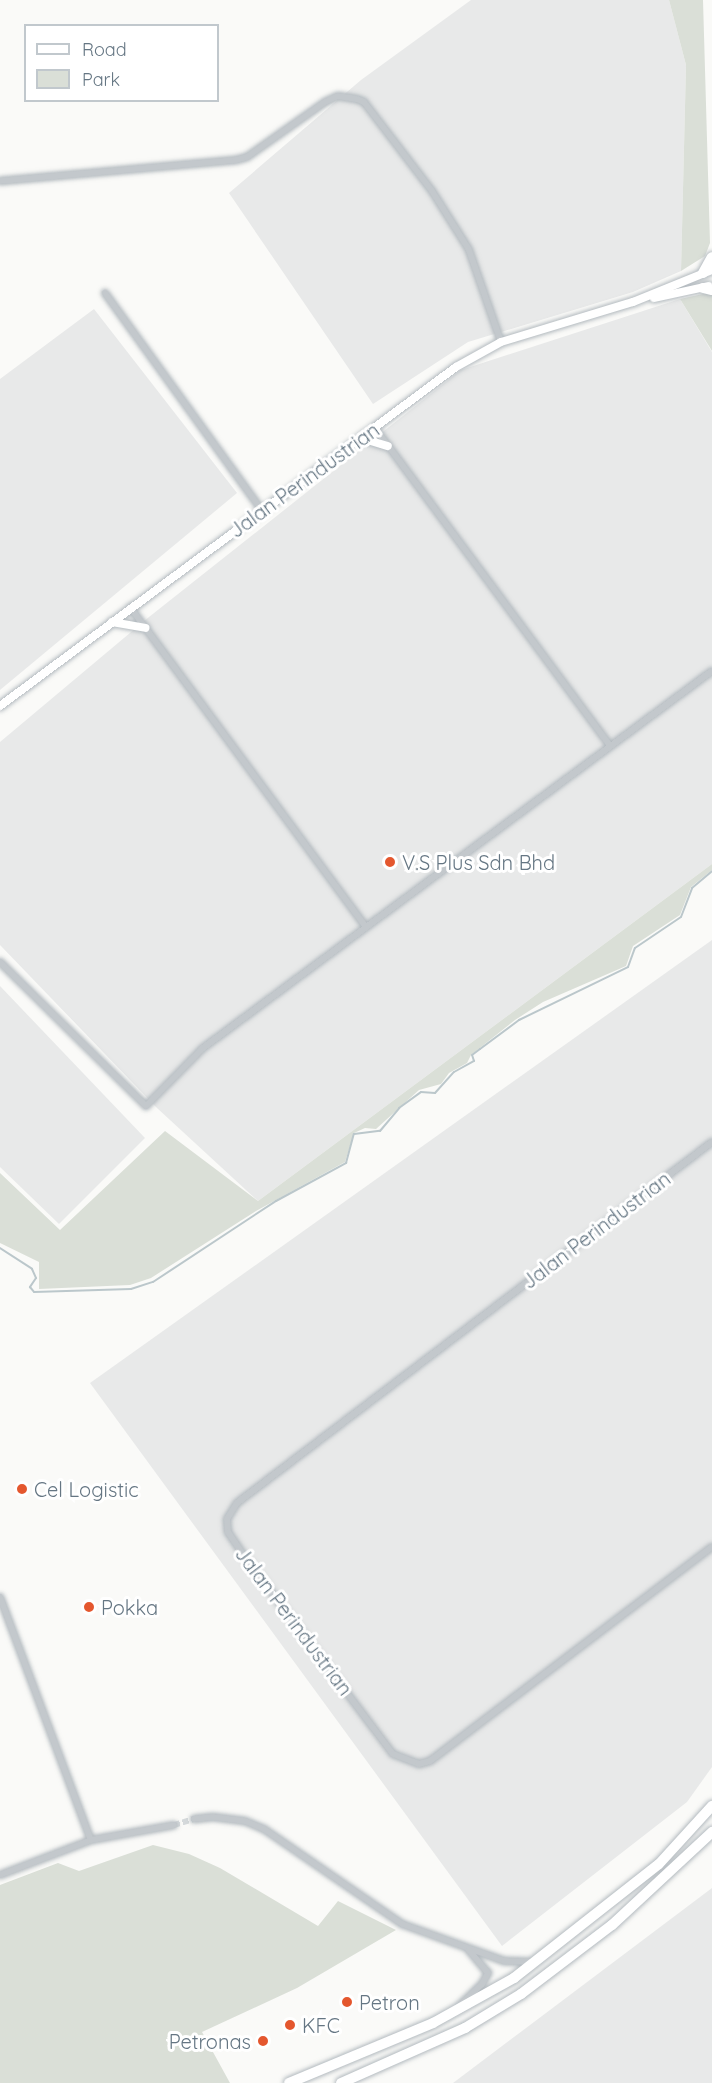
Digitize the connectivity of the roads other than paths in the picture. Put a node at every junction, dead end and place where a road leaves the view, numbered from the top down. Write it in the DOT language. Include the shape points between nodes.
graph roads {
  1 [pos="0,181"];
  2 [pos="712,256"];
  3 [pos="707,272"];
  4 [pos="709,288"];
  5 [pos="105,293"];
  6 [pos="633,302"];
  7 [pos="501,342"];
  8 [pos="375,428"];
  9 [pos="361,438"];
  10 [pos="388,446"];
  11 [pos="262,511"];
  12 [pos="130,607"];
  13 [pos="112,622"];
  14 [pos="145,628"];
  15 [pos="712,671"];
  16 [pos="0,706"];
  17 [pos="609,744"];
  18 [pos="365,926"];
  19 [pos="0,962"];
  20 [pos="712,1142"];
  21 [pos="712,1547"];
  22 [pos="0,1597"];
  23 [pos="712,1806"];
  24 [pos="194,1819"];
  25 [pos="174,1825"];
  26 [pos="712,1832"];
  27 [pos="91,1840"];
  28 [pos="0,1875"];
  29 [pos="467,1948"];
  30 [pos="538,1961"];
  31 [pos="457,2010"];
  32 [pos="289,2083"];
  33 [pos="340,2083"];
  1 -- 7 [label="street" via="236,160 247,157 325,102 338,96 357,99 364,102 426,182 469,250"];
  2 -- 3 [label="highway"];
  3 -- 6 [label="main road"];
  4 -- 6 [label="main road"];
  5 -- 11 [label="street"];
  6 -- 7 [label="main road, Jalan Perindustrian"];
  7 -- 8 [label="main road, Jalan Perindustrian" via="456,367"];
  8 -- 9 [label="main road, Jalan Perindustrian"];
  8 -- 10 [label="street"];
  9 -- 10 [label="main road"];
  9 -- 11 [label="main road, Jalan Perindustrian"];
  10 -- 17 [label="street"];
  11 -- 12 [label="main road, Jalan Perindustrian"];
  12 -- 13 [label="main road, Jalan Perindustrian"];
  12 -- 14 [label="street"];
  13 -- 14 [label="main road"];
  13 -- 16 [label="main road, Jalan Perindustrian"];
  14 -- 18 [label="street"];
  15 -- 17 [label="street"];
  17 -- 18 [label="street"];
  18 -- 19 [label="street" via="203,1048 146,1106"];
  20 -- 21 [label="street, Jalan Perindustrian" via="237,1503 227,1519 228,1532 244,1557 393,1754 419,1764 430,1761"];
  22 -- 27 [label="street"];
  23 -- 30 [label="highway" via="659,1864"];
  24 -- 29 [label="street" via="213,1816 264,1829 402,1924"];
  25 -- 27 [label="street"];
  26 -- 33 [label="highway" via="612,1925 521,1994 465,2028"];
  27 -- 28 [label="street"];
  29 -- 30 [label="street" via="504,1961"];
  29 -- 31 [label="street" via="488,1973"];
  30 -- 31 [label="highway"];
  31 -- 32 [label="highway"];
}
